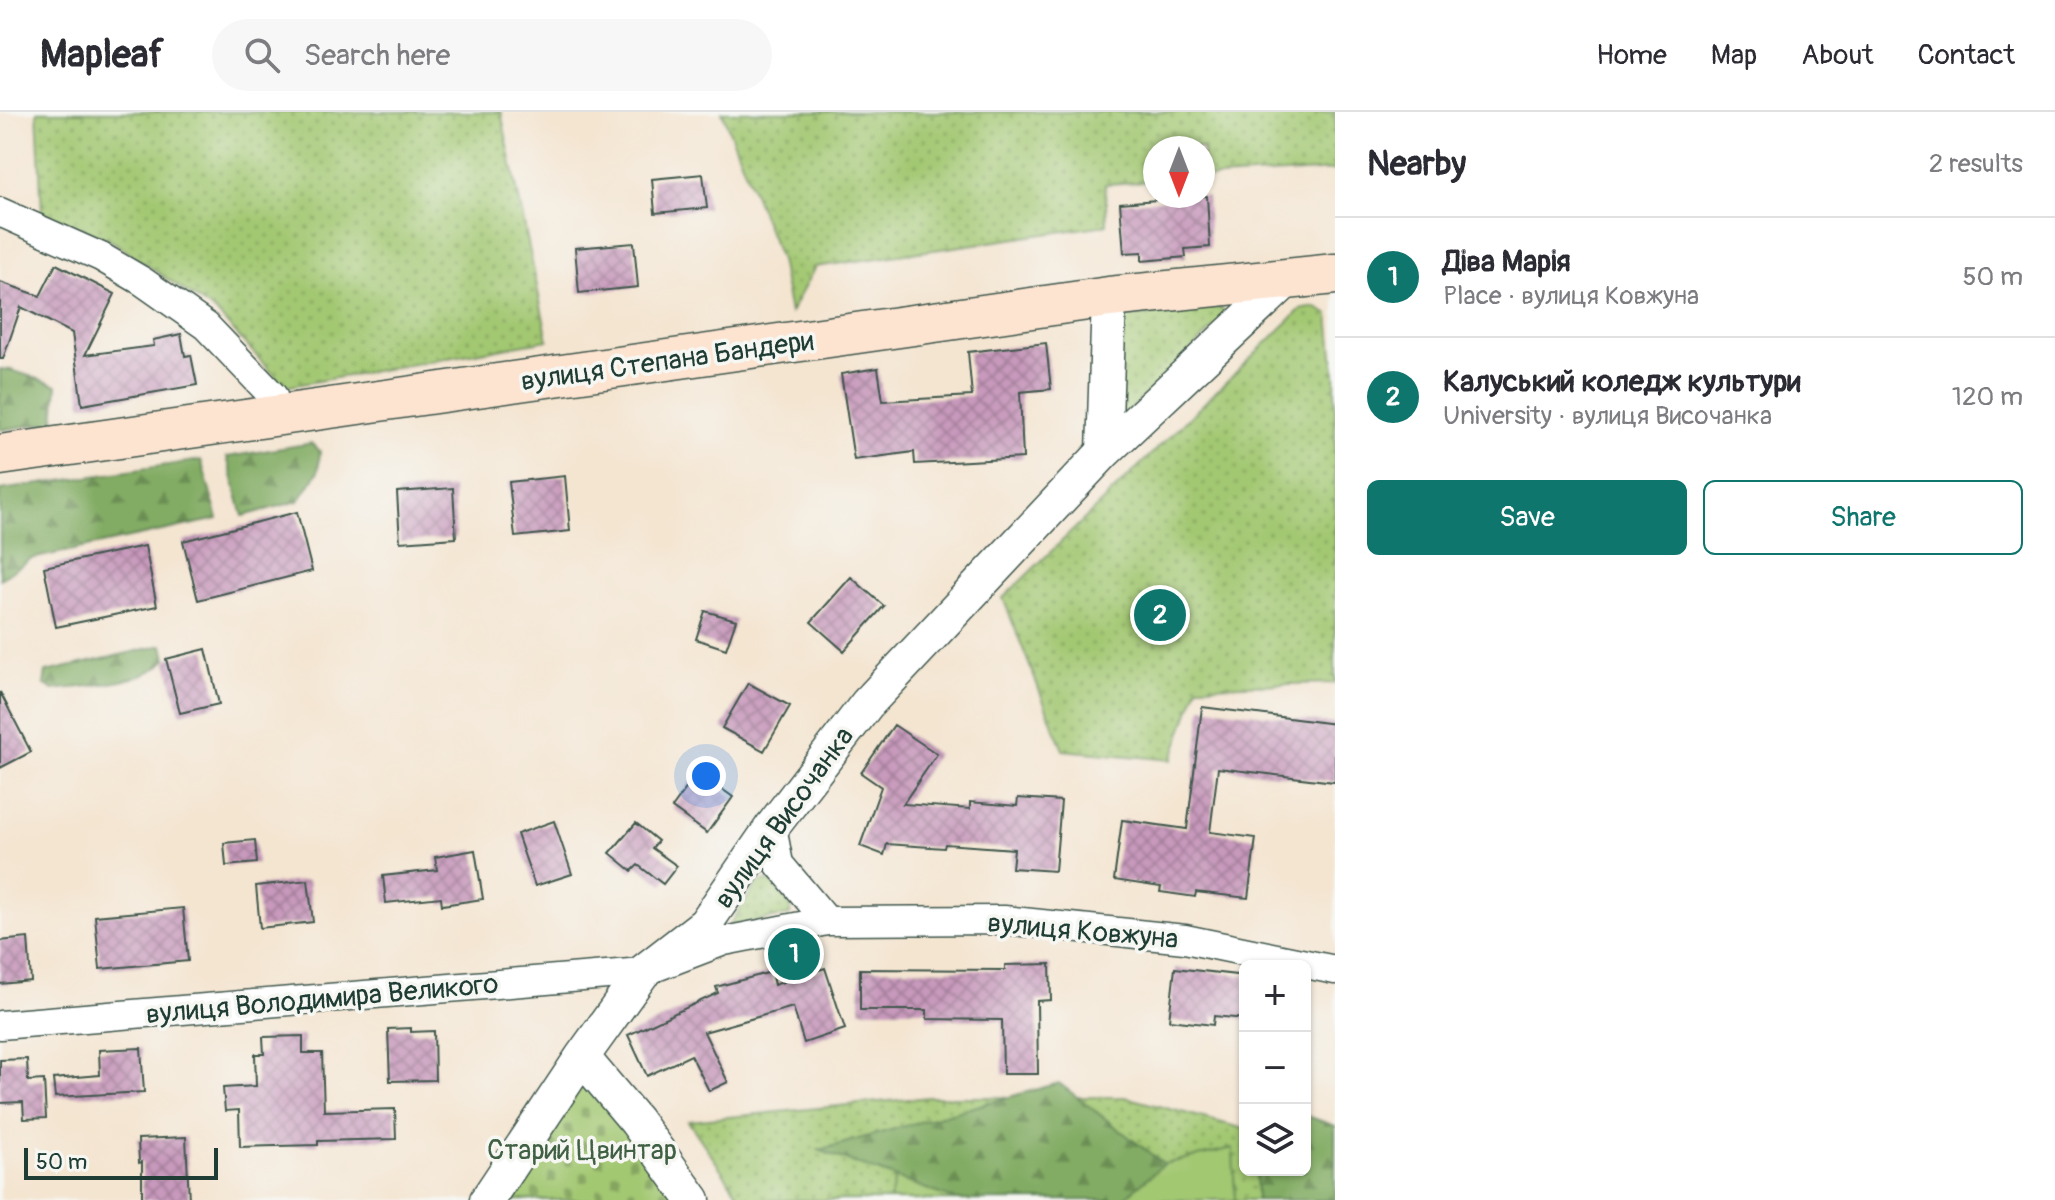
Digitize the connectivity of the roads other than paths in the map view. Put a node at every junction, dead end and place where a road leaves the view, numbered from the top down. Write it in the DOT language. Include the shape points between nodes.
graph roads {
  1 [pos="0,212"];
  2 [pos="1335,274"];
  3 [pos="1289,278"];
  4 [pos="1109,297"];
  5 [pos="276,415"];
  6 [pos="1104,452"];
  7 [pos="0,455"];
  8 [pos="772,827"];
  9 [pos="827,921"];
  10 [pos="1335,970"];
  11 [pos="643,972"];
  12 [pos="0,1025"];
  13 [pos="582,1057"];
  14 [pos="487,1200"];
  15 [pos="693,1200"];
  1 -- 5 [label="street" via="101,257 206,326 273,396"];
  2 -- 3 [label="main road, вулиця Степана Бандери"];
  3 -- 4 [label="main road, вулиця Степана Бандери"];
  3 -- 6 [label="street, вулиця Височанка"];
  4 -- 5 [label="main road, вулиця Степана Бандери"];
  4 -- 6 [label="street"];
  5 -- 7 [label="main road, вулиця Степана Бандери"];
  6 -- 8 [label="street, вулиця Височанка" via="867,704"];
  8 -- 9 [label="street" via="779,864"];
  8 -- 11 [label="street, вулиця Височанка" via="705,924"];
  9 -- 10 [label="street, вулиця Ковжуна" via="1004,920 1185,939"];
  9 -- 11 [label="street, вулиця Ковжуна" via="724,941"];
  11 -- 12 [label="street, вулиця Володимира Великого"];
  11 -- 13 [label="street, вулиця Височанка"];
  13 -- 14 [label="street, вулиця Височанка"];
  13 -- 15 [label="street"];
}
